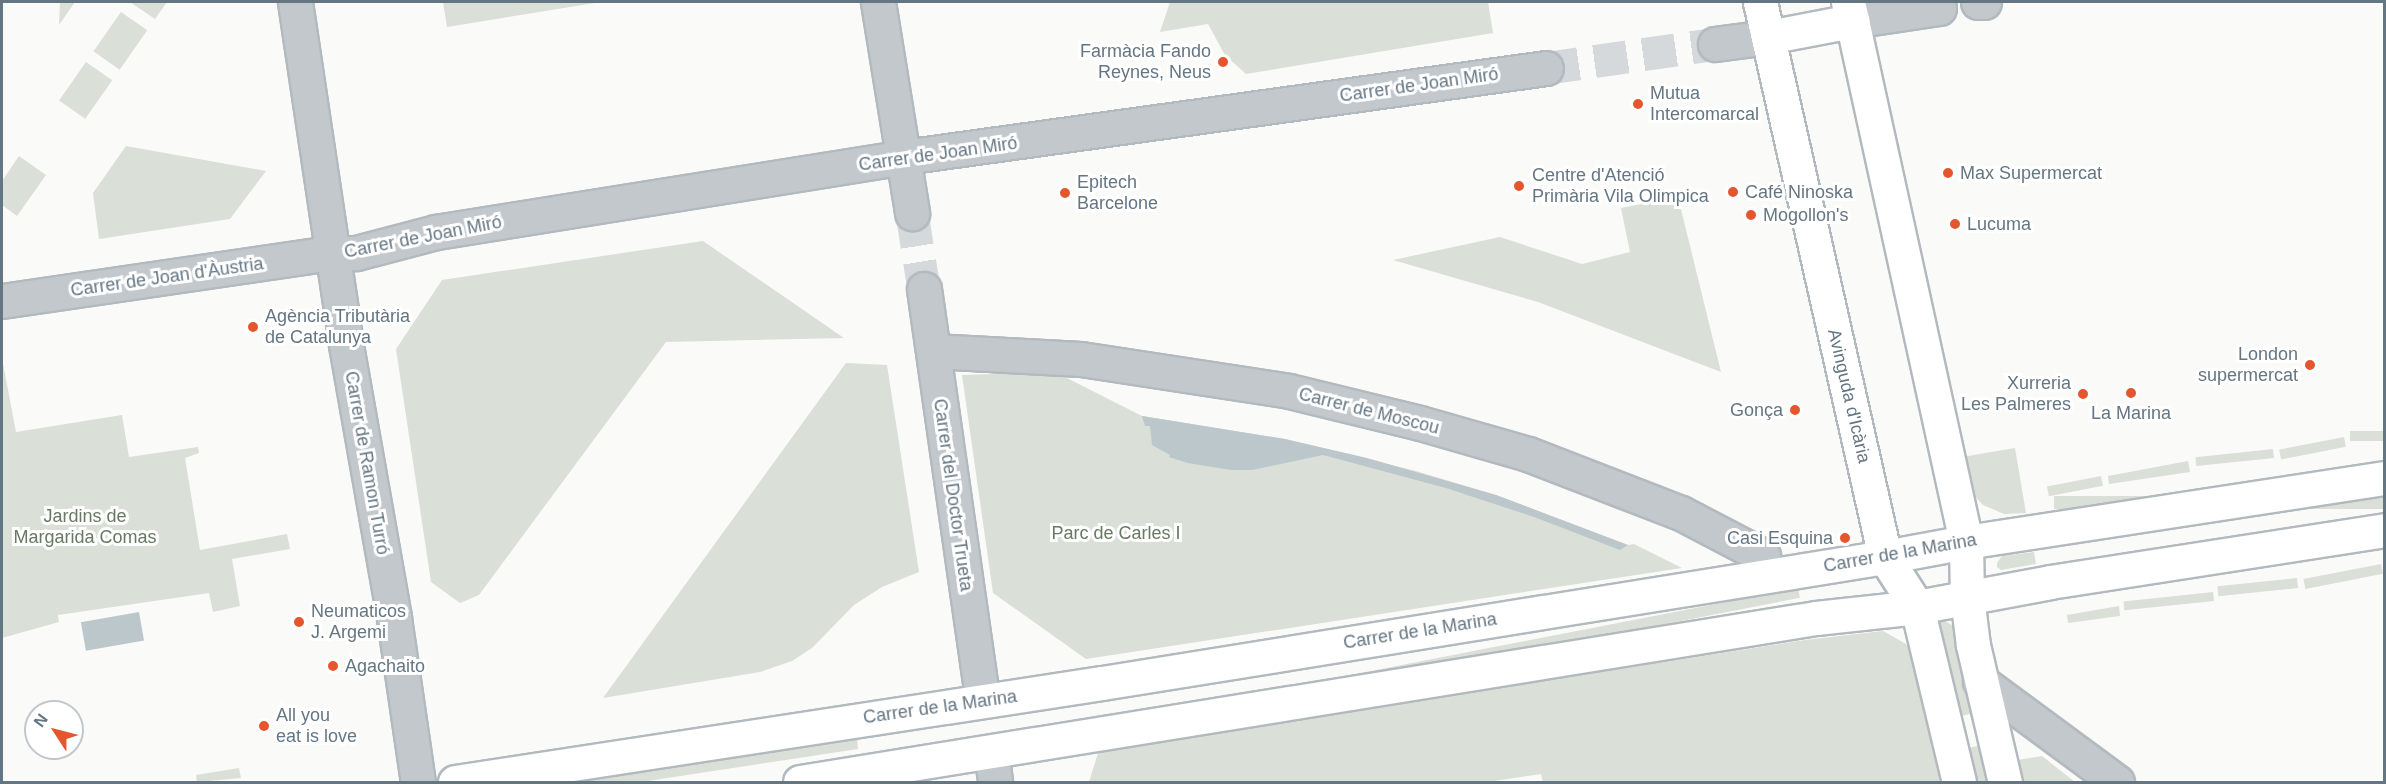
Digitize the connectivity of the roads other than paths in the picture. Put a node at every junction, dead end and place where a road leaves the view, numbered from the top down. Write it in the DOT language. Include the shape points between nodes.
graph roads {
  1 [pos="295,2"];
  2 [pos="878,2"];
  3 [pos="1760,2"];
  4 [pos="1939,8"];
  5 [pos="1850,11"];
  6 [pos="1768,37"];
  7 [pos="1715,44"];
  8 [pos="1546,68"];
  9 [pos="904,157"];
  10 [pos="912,213"];
  11 [pos="332,253"];
  12 [pos="924,289"];
  13 [pos="2,301"];
  14 [pos="933,351"];
  15 [pos="2385,478"];
  16 [pos="2385,530"];
  17 [pos="1966,542"];
  18 [pos="1886,557"];
  19 [pos="1766,576"];
  20 [pos="1967,597"];
  21 [pos="1917,607"];
  22 [pos="1980,681"];
  23 [pos="983,701"];
  24 [pos="993,767"];
  25 [pos="418,783"];
  26 [pos="455,783"];
  27 [pos="800,783"];
  28 [pos="1959,783"];
  29 [pos="2005,783"];
  30 [pos="2117,783"];
  1 -- 11 [label="street, Carrer de Ramon Turró"];
  2 -- 9 [label="street"];
  3 -- 6 [label="street, Avinguda d'Icària"];
  4 -- 5 [label="street"];
  5 -- 6 [label="street"];
  5 -- 17 [label="street"];
  6 -- 7 [label="street"];
  6 -- 18 [label="street, Avinguda d'Icària"];
  8 -- 9 [label="street, Carrer de Joan Miró"];
  9 -- 10 [label="street"];
  9 -- 11 [label="street, Carrer de Joan Miró" via="436,232 356,253"];
  11 -- 13 [label="street, Carrer de Joan d'Àustria"];
  11 -- 25 [label="street, Carrer de Ramon Turró"];
  12 -- 14 [label="street, Carrer del Doctor Trueta"];
  14 -- 19 [label="street, Carrer de Moscou" via="1081,359 1289,391 1420,423 1528,454 1681,513 1763,556"];
  14 -- 23 [label="street, Carrer del Doctor Trueta"];
  15 -- 17 [label="street, Carrer de la Marina"];
  16 -- 20 [label="street"];
  17 -- 18 [label="street, Carrer de la Marina"];
  17 -- 20 [label="street"];
  18 -- 19 [label="street, Carrer de la Marina"];
  18 -- 21 [label="street, Avinguda d'Icària"];
  19 -- 23 [label="street, Carrer de la Marina"];
  20 -- 21 [label="street"];
  20 -- 22 [label="street"];
  21 -- 24 [label="street" via="1816,618"];
  21 -- 28 [label="street, Avinguda d'Icària"];
  22 -- 29 [label="street"];
  22 -- 30 [label="street"];
  23 -- 24 [label="street"];
  23 -- 26 [label="street, Carrer de la Marina"];
  24 -- 27 [label="street"];
}
